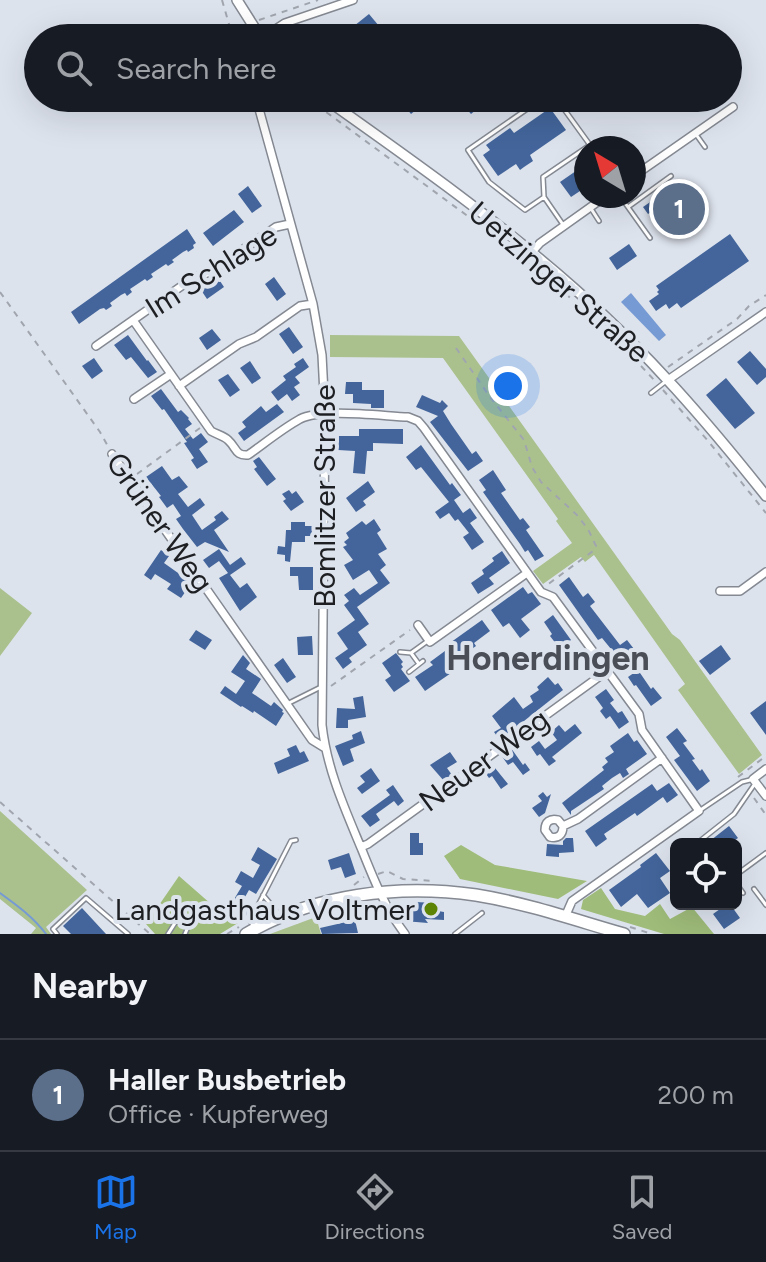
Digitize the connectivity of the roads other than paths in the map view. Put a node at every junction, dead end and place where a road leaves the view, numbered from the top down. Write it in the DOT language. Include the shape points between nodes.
graph roads {
  1 [pos="237,0"];
  2 [pos="353,0"];
  3 [pos="251,24"];
  4 [pos="283,24"];
  5 [pos="260,112"];
  6 [pos="343,112"];
  7 [pos="523,112"];
  8 [pos="566,112"];
  9 [pos="726,112"];
  10 [pos="695,133"];
  11 [pos="705,147"];
  12 [pos="646,168"];
  13 [pos="671,176"];
  14 [pos="646,194"];
  15 [pos="544,197"];
  16 [pos="589,208"];
  17 [pos="591,208"];
  18 [pos="629,208"];
  19 [pos="599,221"];
  20 [pos="290,224"];
  21 [pos="564,226"];
  22 [pos="650,238"];
  23 [pos="532,252"];
  24 [pos="313,304"];
  25 [pos="766,312"];
  26 [pos="133,320"];
  27 [pos="96,346"];
  28 [pos="171,374"];
  29 [pos="663,379"];
  30 [pos="179,386"];
  31 [pos="651,393"];
  32 [pos="134,399"];
  33 [pos="325,414"];
  34 [pos="112,454"];
  35 [pos="766,496"];
  36 [pos="766,572"];
  37 [pos="527,573"];
  38 [pos="720,591"];
  39 [pos="418,625"];
  40 [pos="429,640"];
  41 [pos="400,652"];
  42 [pos="411,653"];
  43 [pos="607,671"];
  44 [pos="409,672"];
  45 [pos="323,687"];
  46 [pos="287,704"];
  47 [pos="325,748"];
  48 [pos="662,758"];
  49 [pos="766,769"];
  50 [pos="754,780"];
  51 [pos="766,796"];
  52 [pos="699,811"];
  53 [pos="563,826"];
  54 [pos="704,838"];
  55 [pos="296,840"];
  56 [pos="361,847"];
  57 [pos="766,853"];
  58 [pos="742,871"];
  59 [pos="754,889"];
  60 [pos="379,893"];
  61 [pos="263,895"];
  62 [pos="766,905"];
  63 [pos="482,913"];
  64 [pos="281,917"];
  65 [pos="565,917"];
  66 [pos="250,931"];
  67 [pos="57,934"];
  68 [pos="128,934"];
  69 [pos="168,934"];
  70 [pos="185,934"];
  71 [pos="405,934"];
  72 [pos="455,934"];
  73 [pos="624,934"];
  1 -- 3 [label="street"];
  2 -- 4 [label="street"];
  5 -- 20 [label="street, Bomlitzer Straße"];
  6 -- 23 [label="street, Uetzinger Straße"];
  7 -- 15 [label="lane" via="468,150 489,182 525,210"];
  8 -- 15 [label="lane" via="590,145 543,177"];
  9 -- 10 [label="street"];
  10 -- 11 [label="lane"];
  10 -- 12 [label="street"];
  13 -- 14 [label="lane"];
  15 -- 21 [label="lane"];
  16 -- 21 [label="street"];
  17 -- 19 [label="lane"];
  18 -- 22 [label="lane"];
  20 -- 24 [label="street, Bomlitzer Straße"];
  20 -- 26 [label="street, Im Schlage" via="276,227"];
  21 -- 23 [label="street"];
  23 -- 29 [label="street, Uetzinger Straße" via="578,291"];
  24 -- 30 [label="street" via="300,306"];
  24 -- 33 [label="street, Bomlitzer Straße"];
  25 -- 29 [label="street"];
  26 -- 27 [label="street, Im Schlage"];
  26 -- 28 [label="street, Im Schlage"];
  28 -- 30 [label="street, Im Schlage"];
  28 -- 32 [label="street"];
  29 -- 31 [label="lane"];
  29 -- 35 [label="street, Uetzinger Straße"];
  30 -- 33 [label="street, Im Schlage" via="211,431 228,439 243,456 300,419"];
  33 -- 37 [label="street" via="418,421"];
  33 -- 45 [label="street, Bomlitzer Straße"];
  34 -- 46 [label="street, Grüner Weg"];
  36 -- 38 [label="street" via="740,591"];
  37 -- 40 [label="street"];
  37 -- 43 [label="street" via="553,597"];
  39 -- 40 [label="street"];
  40 -- 42 [label="lane"];
  41 -- 42 [label="lane"];
  42 -- 44 [label="lane" via="421,662"];
  43 -- 48 [label="street" via="639,714 642,730"];
  43 -- 56 [label="street, Neuer Weg"];
  45 -- 46 [label="lane"];
  45 -- 47 [label="street, Bomlitzer Straße"];
  46 -- 47 [label="street, Grüner Weg" via="312,740"];
  47 -- 56 [label="street, Bomlitzer Straße"];
  48 -- 52 [label="street"];
  48 -- 53 [label="street"];
  49 -- 50 [label="street"];
  50 -- 51 [label="street"];
  50 -- 52 [label="lane" via="742,782"];
  50 -- 54 [label="lane" via="734,814"];
  52 -- 65 [label="street" via="572,901"];
  55 -- 61 [label="lane"];
  56 -- 60 [label="street, Bomlitzer Straße"];
  57 -- 58 [label="lane"];
  59 -- 62 [label="lane"];
  60 -- 64 [label="main road" via="332,900"];
  60 -- 65 [label="main road" via="477,895"];
  60 -- 71 [label="street, Bomlitzer Straße"];
  61 -- 64 [label="lane"];
  61 -- 66 [label="lane"];
  63 -- 72 [label="lane"];
  64 -- 66 [label="main road"];
  65 -- 73 [label="main road"];
  67 -- 68 [label="lane" via="53,929 86,898"];
  69 -- 70 [label="lane" via="184,917 190,922"];
}
